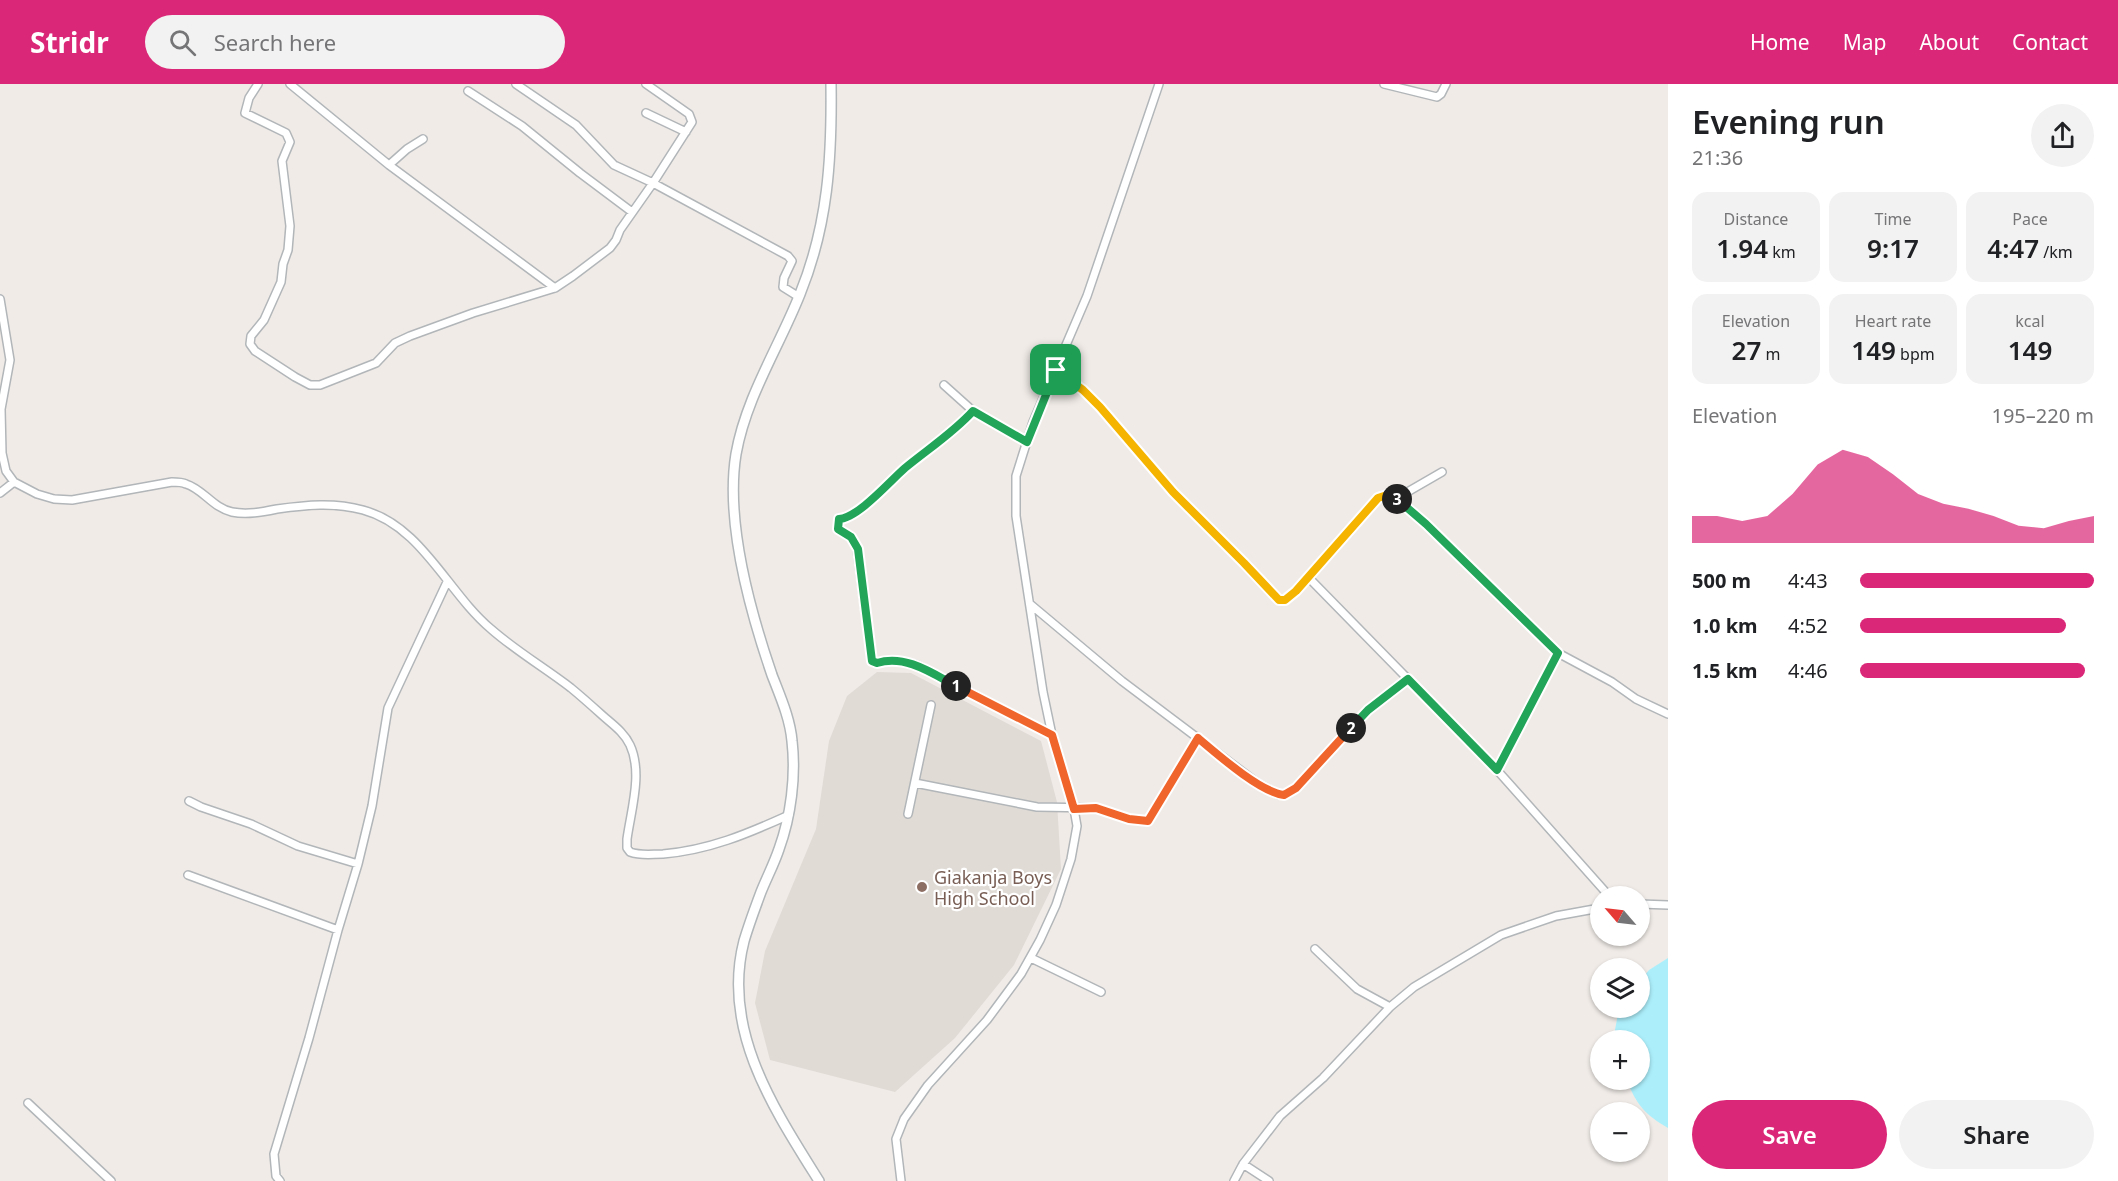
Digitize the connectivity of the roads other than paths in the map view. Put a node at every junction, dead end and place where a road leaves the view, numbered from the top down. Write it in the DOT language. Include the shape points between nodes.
graph roads {
  1 [pos="258,84"];
  2 [pos="290,84"];
  3 [pos="516,84"];
  4 [pos="645,84"];
  5 [pos="831,84"];
  6 [pos="1159,84"];
  7 [pos="1384,84"];
  8 [pos="1446,84"];
  9 [pos="468,91"];
  10 [pos="646,113"];
  11 [pos="686,132"];
  12 [pos="423,139"];
  13 [pos="389,165"];
  14 [pos="654,183"];
  15 [pos="632,212"];
  16 [pos="555,288"];
  17 [pos="799,297"];
  18 [pos="0,299"];
  19 [pos="1056,370"];
  20 [pos="944,386"];
  21 [pos="0,410"];
  22 [pos="973,411"];
  23 [pos="1027,442"];
  24 [pos="1442,472"];
  25 [pos="14,482"];
  26 [pos="0,493"];
  27 [pos="1397,498"];
  28 [pos="1309,578"];
  29 [pos="447,582"];
  30 [pos="1030,604"];
  31 [pos="1558,653"];
  32 [pos="1408,679"];
  33 [pos="931,705"];
  34 [pos="1668,714"];
  35 [pos="1052,735"];
  36 [pos="1198,738"];
  37 [pos="1497,770"];
  38 [pos="915,783"];
  39 [pos="189,801"];
  40 [pos="1074,809"];
  41 [pos="908,814"];
  42 [pos="789,815"];
  43 [pos="358,864"];
  44 [pos="188,875"];
  45 [pos="1600,886"];
  46 [pos="1650,904"];
  47 [pos="1668,905"];
  48 [pos="1590,910"];
  49 [pos="338,930"];
  50 [pos="1315,949"];
  51 [pos="1031,958"];
  52 [pos="1101,992"];
  53 [pos="1390,1007"];
  54 [pos="28,1103"];
  55 [pos="1243,1164"];
  56 [pos="111,1181"];
  57 [pos="280,1181"];
  58 [pos="819,1181"];
  59 [pos="901,1181"];
  60 [pos="1234,1181"];
  61 [pos="1269,1181"];
  1 -- 16 [label="street" via="245,113 289,136 282,160 290,237 281,282 264,320 251,336 250,344 255,351 310,385 320,386 376,363 395,343 410,336"];
  2 -- 13 [label="street"];
  3 -- 14 [label="street" via="576,125 615,165"];
  4 -- 11 [label="street" via="689,114 692,122"];
  5 -- 17 [label="main road" via="827,196 819,237"];
  6 -- 19 [label="street" via="1087,296"];
  7 -- 8 [label="street" via="1437,96"];
  9 -- 15 [label="street" via="522,126"];
  10 -- 11 [label="street"];
  11 -- 14 [label="street"];
  12 -- 13 [label="street"];
  13 -- 16 [label="street"];
  14 -- 15 [label="street"];
  14 -- 17 [label="street" via="788,256 792,261 783,286"];
  15 -- 16 [label="street" via="610,248"];
  17 -- 42 [label="main road" via="753,399 736,455 734,480 737,534 754,616 792,738"];
  18 -- 21 [label="street" via="10,360"];
  19 -- 23 [label="street"];
  19 -- 28 [label="street" via="1100,407 1173,492 1276,599 1285,600"];
  20 -- 22 [label="street"];
  21 -- 25 [label="street" via="2,453 6,471"];
  22 -- 23 [label="street"];
  22 -- 35 [label="street" via="873,499 845,519 839,519 837,526 858,549 872,661 917,665"];
  23 -- 30 [label="street" via="1016,476 1016,498"];
  24 -- 27 [label="street"];
  25 -- 26 [label="street"];
  25 -- 29 [label="street" via="54,499 72,500 172,482 193,487 230,512 333,504 363,510 405,533 431,558"];
  27 -- 28 [label="street" via="1378,498"];
  27 -- 31 [label="street"];
  28 -- 32 [label="street"];
  29 -- 42 [label="street" via="490,628 573,689 620,730 630,744 636,775 627,839 630,852 640,855 711,847"];
  29 -- 43 [label="street" via="388,708"];
  30 -- 35 [label="street"];
  30 -- 36 [label="street"];
  31 -- 34 [label="street"];
  31 -- 37 [label="street"];
  32 -- 36 [label="street" via="1368,710 1296,788 1284,795 1262,786"];
  32 -- 37 [label="street"];
  33 -- 38 [label="street"];
  35 -- 40 [label="street"];
  36 -- 40 [label="street" via="1148,821 1096,808"];
  37 -- 45 [label="street"];
  38 -- 40 [label="street" via="1037,807"];
  38 -- 41 [label="street"];
  39 -- 43 [label="street" via="298,846"];
  40 -- 51 [label="street" via="1077,826 1067,875"];
  42 -- 58 [label="main road" via="744,942 738,996 747,1046 767,1095"];
  43 -- 49 [label="street"];
  44 -- 49 [label="street"];
  46 -- 47 [label="street"];
  48 -- 53 [label="street" via="1556,916 1501,935 1414,987"];
  49 -- 57 [label="street" via="274,1154"];
  50 -- 53 [label="street" via="1357,988"];
  51 -- 52 [label="street"];
  51 -- 59 [label="street" via="1006,997 934,1077 904,1119 897,1139"];
  53 -- 55 [label="street" via="1323,1078 1280,1116"];
  54 -- 56 [label="street"];
  55 -- 60 [label="street"];
  55 -- 61 [label="street"];
}
